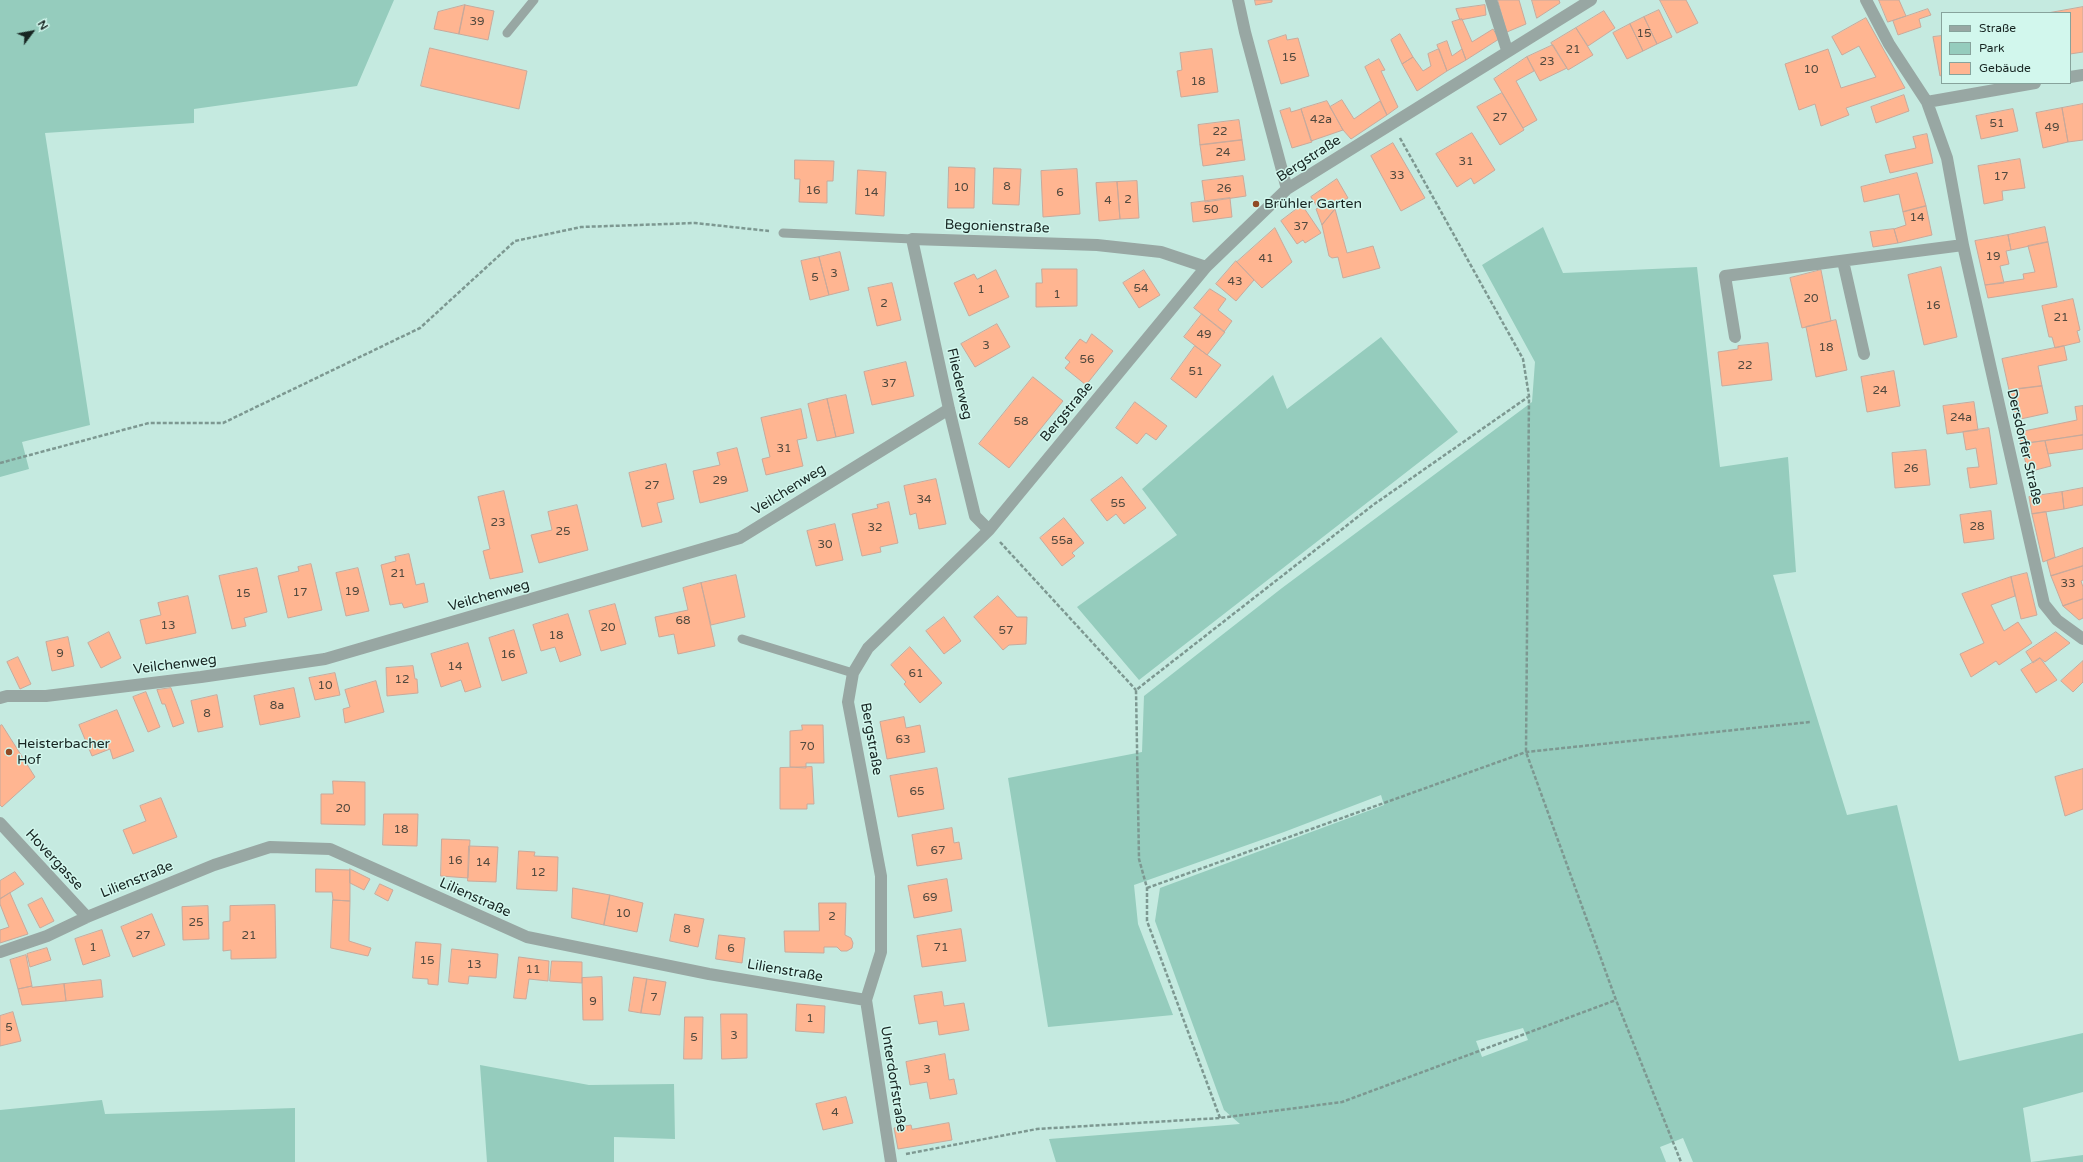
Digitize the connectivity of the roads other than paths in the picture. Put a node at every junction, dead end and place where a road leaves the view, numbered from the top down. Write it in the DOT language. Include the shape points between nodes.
graph roads {
  1 [pos="534,0"];
  2 [pos="1238,0"];
  3 [pos="1491,0"];
  4 [pos="1591,0"];
  5 [pos="1866,0"];
  6 [pos="507,33"];
  7 [pos="1507,50"];
  8 [pos="2083,75"];
  9 [pos="2071,77"];
  10 [pos="2029,84"];
  11 [pos="1927,102"];
  12 [pos="1287,189"];
  13 [pos="783,233"];
  14 [pos="912,239"];
  15 [pos="1963,245"];
  16 [pos="1843,261"];
  17 [pos="1206,267"];
  18 [pos="1735,337"];
  19 [pos="1864,354"];
  20 [pos="949,409"];
  21 [pos="989,530"];
  22 [pos="742,639"];
  23 [pos="2083,639"];
  24 [pos="853,674"];
  25 [pos="0,698"];
  26 [pos="0,823"];
  27 [pos="86,917"];
  28 [pos="0,952"];
  29 [pos="866,1000"];
  30 [pos="890,1160"];
  1 -- 6 [label="lane"];
  2 -- 12 [label="street"];
  3 -- 7 [label="street"];
  4 -- 7 [label="street, Bergstraße"];
  5 -- 11 [label="street, Dersdorfer Straße" via="1889,44"];
  7 -- 12 [label="street, Bergstraße"];
  8 -- 9 [label="street"];
  10 -- 11 [label="street"];
  11 -- 15 [label="street, Dersdorfer Straße" via="1947,158"];
  12 -- 17 [label="street, Bergstraße"];
  13 -- 14 [label="lane, Begonienstraße"];
  14 -- 17 [label="street, Begonienstraße" via="1097,245 1161,252"];
  14 -- 20 [label="street, Fliederweg"];
  15 -- 16 [label="street"];
  15 -- 23 [label="street, Dersdorfer Straße" via="2044,604 2057,620"];
  16 -- 18 [label="street" via="1725,276"];
  16 -- 19 [label="street"];
  17 -- 21 [label="street, Bergstraße"];
  20 -- 21 [label="street, Fliederweg" via="975,516"];
  20 -- 25 [label="street, Veilchenweg" via="740,538 325,659 46,696"];
  21 -- 24 [label="street, Bergstraße" via="868,648"];
  22 -- 24 [label="lane"];
  24 -- 29 [label="street, Bergstraße" via="848,702 881,876 881,952"];
  26 -- 27 [label="street, Hovergasse"];
  27 -- 28 [label="street, Lilienstraße" via="47,936"];
  27 -- 29 [label="street, Lilienstraße" via="214,865 270,847 330,849 527,937 709,974"];
  29 -- 30 [label="street, Unterdorfstraße"];
}
